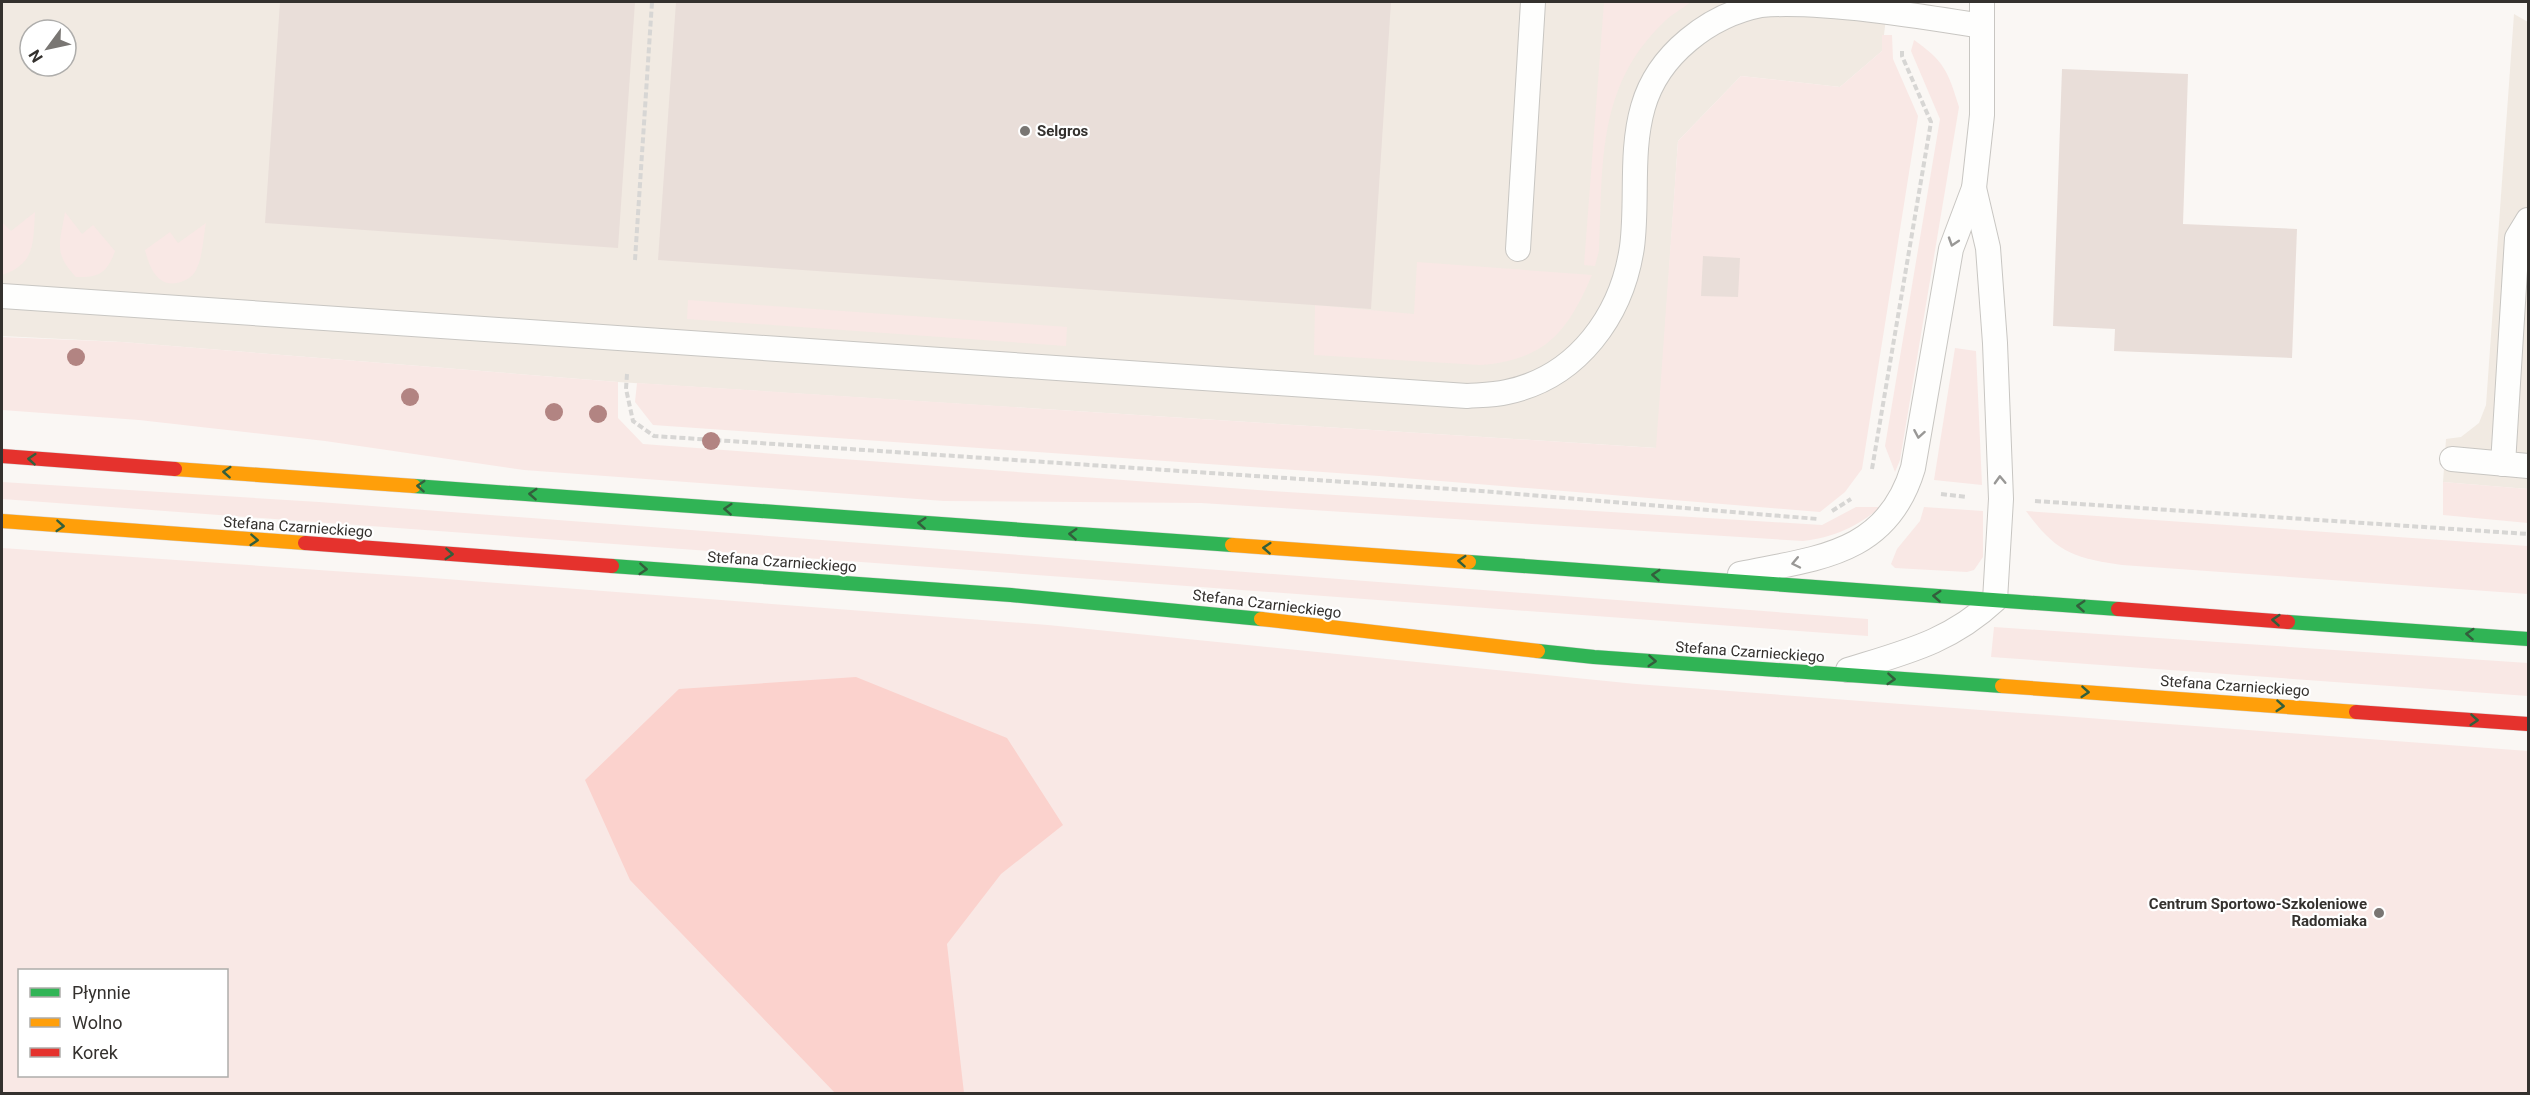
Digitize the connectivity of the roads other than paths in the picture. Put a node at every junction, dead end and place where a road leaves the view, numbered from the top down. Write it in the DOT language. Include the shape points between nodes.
graph roads {
  1 [pos="1533,2"];
  2 [pos="1982,2"];
  3 [pos="1982,26"];
  4 [pos="1974,188"];
  5 [pos="2529,220"];
  6 [pos="1518,249"];
  7 [pos="2,296"];
  8 [pos="2,456"];
  9 [pos="2452,459"];
  10 [pos="2503,464"];
  11 [pos="2529,466"];
  12 [pos="2,521"];
  13 [pos="1714,579"];
  14 [pos="1995,600"];
  15 [pos="2529,639"];
  16 [pos="1833,675"];
  17 [pos="2529,724"];
  1 -- 6 [label="lane"];
  2 -- 3 [label="lane"];
  3 -- 4 [label="lane" via="1982,115"];
  3 -- 7 [label="lane" via="1831,3 1762,4 1714,22 1677,50 1662,68 1643,106 1636,154 1632,246 1618,299 1594,340 1580,354 1530,385 1508,392 1467,396"];
  4 -- 13 [label="lane, one-way" via="1951,249 1906,492 1877,529 1857,543 1813,559"];
  14 -- 4 [label="lane, one-way" via="2001,499 1995,343 1988,248"];
  5 -- 10 [label="lane" via="2517,238"];
  13 -- 8 [label="main road, one-way"];
  9 -- 10 [label="lane"];
  10 -- 11 [label="lane"];
  12 -- 16 [label="main road, Stefana Czarnieckiego, one-way" via="1023,596 1594,657"];
  14 -- 13 [label="main road, one-way"];
  15 -- 14 [label="main road, one-way"];
  14 -- 16 [label="lane" via="1977,617 1932,643"];
  16 -- 17 [label="main road, Stefana Czarnieckiego, one-way"];
}
